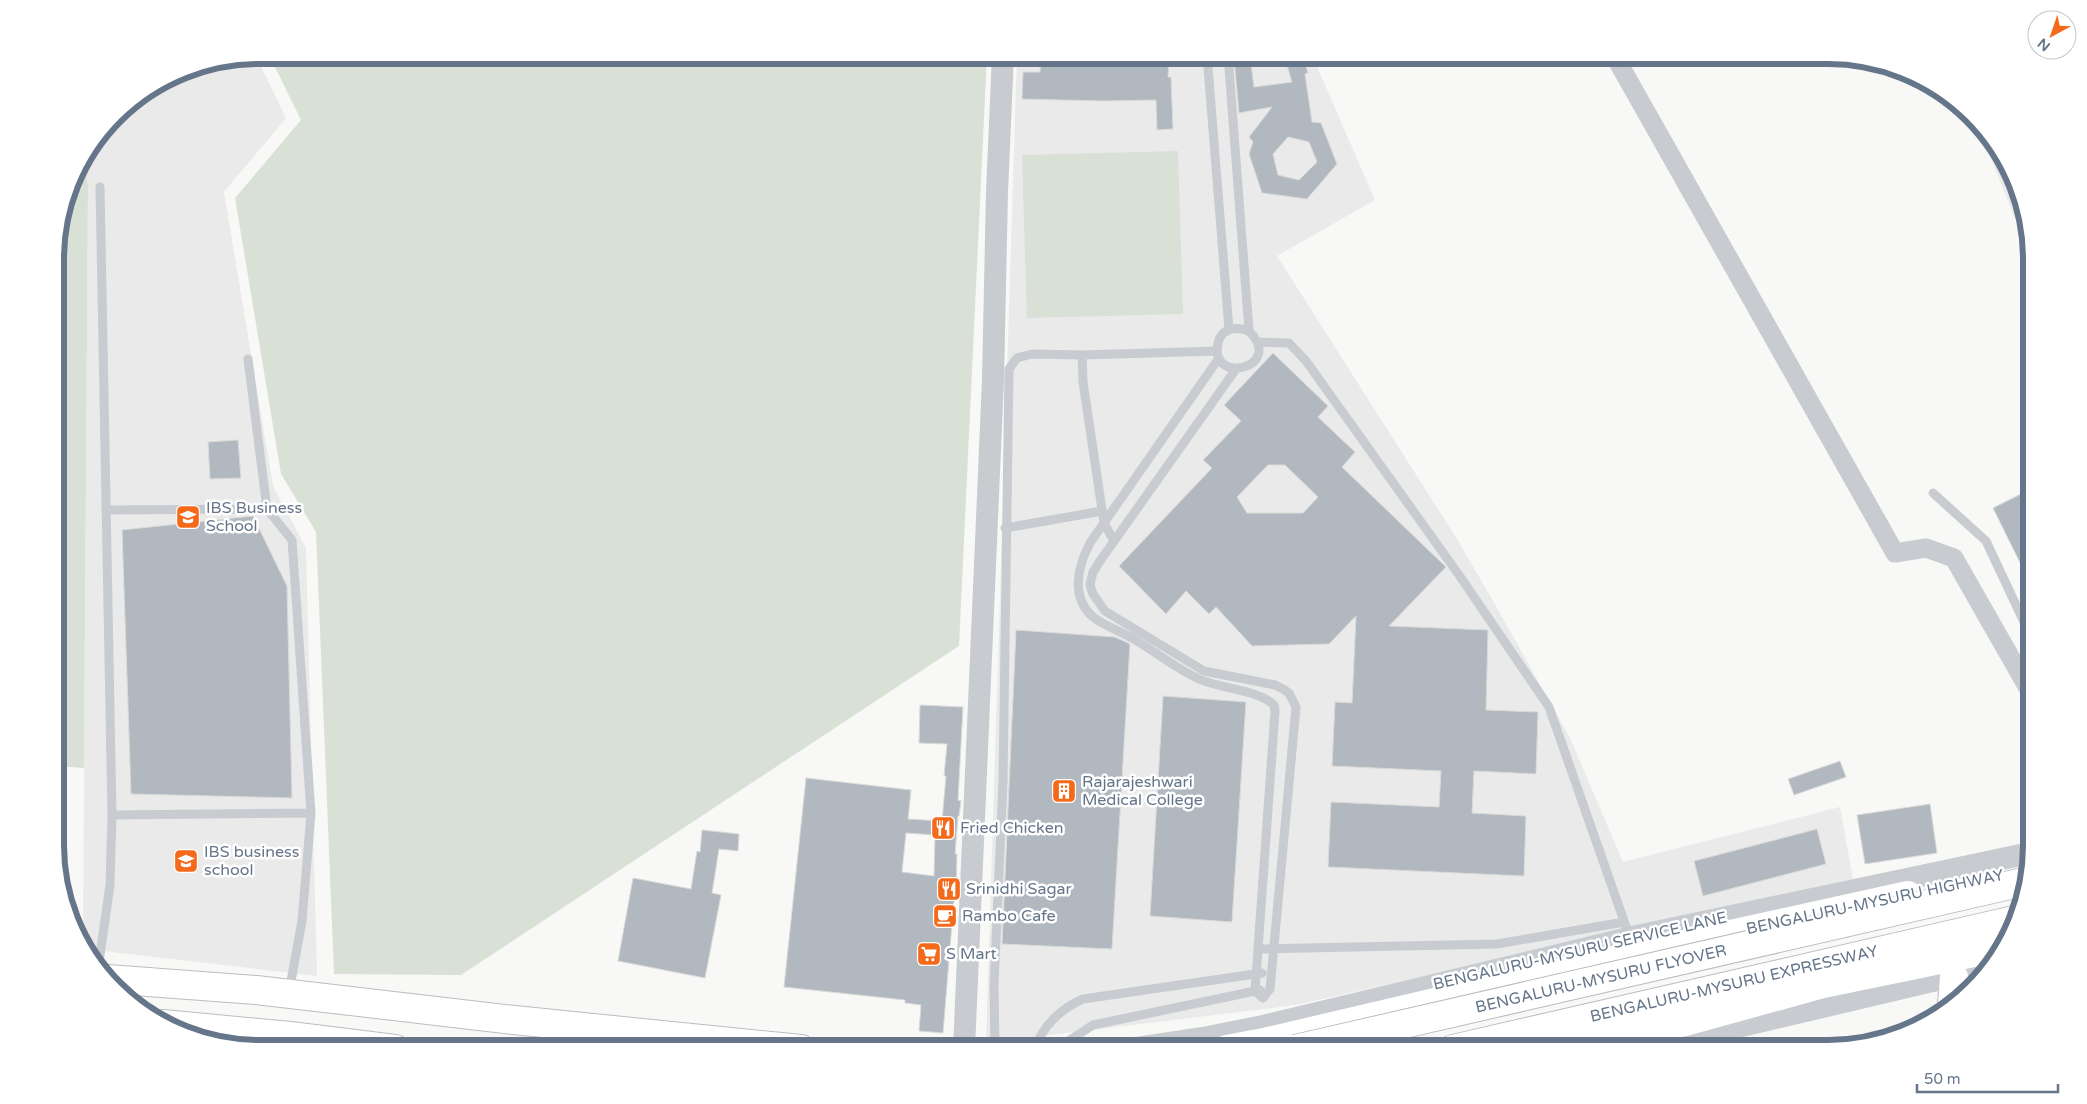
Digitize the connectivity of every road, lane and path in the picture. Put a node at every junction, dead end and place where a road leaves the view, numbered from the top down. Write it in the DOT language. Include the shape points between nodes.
graph roads {
  1 [pos="1004,64"];
  2 [pos="1208,64"];
  3 [pos="1229,64"];
  4 [pos="1619,64"];
  5 [pos="100,187"];
  6 [pos="1230,329"];
  7 [pos="1249,331"];
  8 [pos="1257,342"];
  9 [pos="1082,354"];
  10 [pos="1218,355"];
  11 [pos="248,359"];
  12 [pos="1236,369"];
  13 [pos="1933,494"];
  14 [pos="267,508"];
  15 [pos="106,510"];
  16 [pos="1102,511"];
  17 [pos="1104,523"];
  18 [pos="1005,528"];
  19 [pos="1114,541"];
  20 [pos="2023,620"];
  21 [pos="1204,670"];
  22 [pos="1199,679"];
  23 [pos="2023,679"];
  24 [pos="311,813"];
  25 [pos="112,815"];
  26 [pos="2023,854"];
  27 [pos="2022,869"];
  28 [pos="2019,883"];
  29 [pos="2007,922"];
  30 [pos="1627,930"];
  31 [pos="1273,948"];
  32 [pos="1260,949"];
  33 [pos="1993,949"];
  34 [pos="100,957"];
  35 [pos="1270,971"];
  36 [pos="1976,973"];
  37 [pos="1258,974"];
  38 [pos="1954,977"];
  39 [pos="118,980"];
  40 [pos="1255,991"];
  41 [pos="288,994"];
  42 [pos="1953,995"];
  43 [pos="187,1026"];
  44 [pos="1305,1036"];
  45 [pos="318,1040"];
  46 [pos="712,1040"];
  47 [pos="964,1040"];
  48 [pos="995,1040"];
  49 [pos="1039,1040"];
  50 [pos="1070,1040"];
  51 [pos="1190,1040"];
  52 [pos="1281,1040"];
  53 [pos="1491,1040"];
  54 [pos="1598,1040"];
  55 [pos="1684,1040"];
  1 -- 47 [label="street" via="993,390"];
  2 -- 6 [label="lane"];
  3 -- 7 [label="lane"];
  4 -- 23 [label="street" via="1895,553 1926,548 1954,558"];
  5 -- 15 [label="lane"];
  6 -- 7 [label="lane"];
  6 -- 10 [label="lane" via="1220,338"];
  7 -- 8 [label="lane"];
  8 -- 12 [label="lane" via="1254,361"];
  8 -- 30 [label="lane" via="1289,343 1306,361 1549,707"];
  9 -- 10 [label="lane"];
  9 -- 16 [label="lane" via="1083,382"];
  9 -- 18 [label="lane" via="1032,354 1017,358 1009,370"];
  10 -- 12 [label="lane" via="1229,367"];
  10 -- 17 [label="lane"];
  11 -- 14 [label="lane"];
  12 -- 19 [label="lane"];
  13 -- 20 [label="lane" via="1986,541"];
  14 -- 15 [label="lane"];
  14 -- 24 [label="lane" via="292,540"];
  15 -- 25 [label="lane"];
  16 -- 17 [label="lane"];
  16 -- 18 [label="lane"];
  17 -- 19 [label="lane"];
  17 -- 22 [label="lane" via="1084,554 1078,576 1081,600 1093,616"];
  18 -- 48 [label="lane" via="1003,782 994,985"];
  19 -- 21 [label="lane" via="1093,572 1090,586 1099,605 1105,612"];
  21 -- 22 [label="lane"];
  21 -- 31 [label="lane" via="1275,685 1289,694 1296,708"];
  22 -- 32 [label="lane" via="1262,698 1274,705 1276,712"];
  24 -- 25 [label="lane"];
  24 -- 41 [label="lane" via="302,921"];
  25 -- 34 [label="lane" via="110,885"];
  26 -- 30 [label="street, BENGALURU-MYSURU SERVICE LANE"];
  27 -- 44 [label="highway, BENGALURU-MYSURU HIGHWAY" via="1640,954"];
  28 -- 44 [label="highway, BENGALURU-MYSURU FLYOVER, bridge"];
  29 -- 53 [label="highway, BENGALURU-MYSURU EXPRESSWAY"];
  30 -- 31 [label="lane" via="1497,944"];
  30 -- 44 [label="street, BENGALURU-MYSURU SERVICE LANE"];
  31 -- 32 [label="lane"];
  31 -- 35 [label="lane"];
  32 -- 37 [label="lane"];
  33 -- 54 [label="highway, BENGALURU-MYSURU EXPRESSWAY" via="1823,984 1685,1022"];
  35 -- 37 [label="lane"];
  35 -- 40 [label="lane" via="1270,989 1263,998"];
  36 -- 38 [label="street"];
  37 -- 40 [label="lane"];
  37 -- 49 [label="lane" via="1083,999 1056,1016"];
  38 -- 42 [label="highway"];
  38 -- 55 [label="street"];
  39 -- 41 [label="highway"];
  40 -- 50 [label="lane" via="1093,1025"];
  41 -- 46 [label="highway"];
  43 -- 45 [label="highway"];
  44 -- 51 [label="street, BENGALURU-MYSURU SERVICE LANE"];
  44 -- 52 [label="highway, BENGALURU-MYSURU HIGHWAY"];
}
